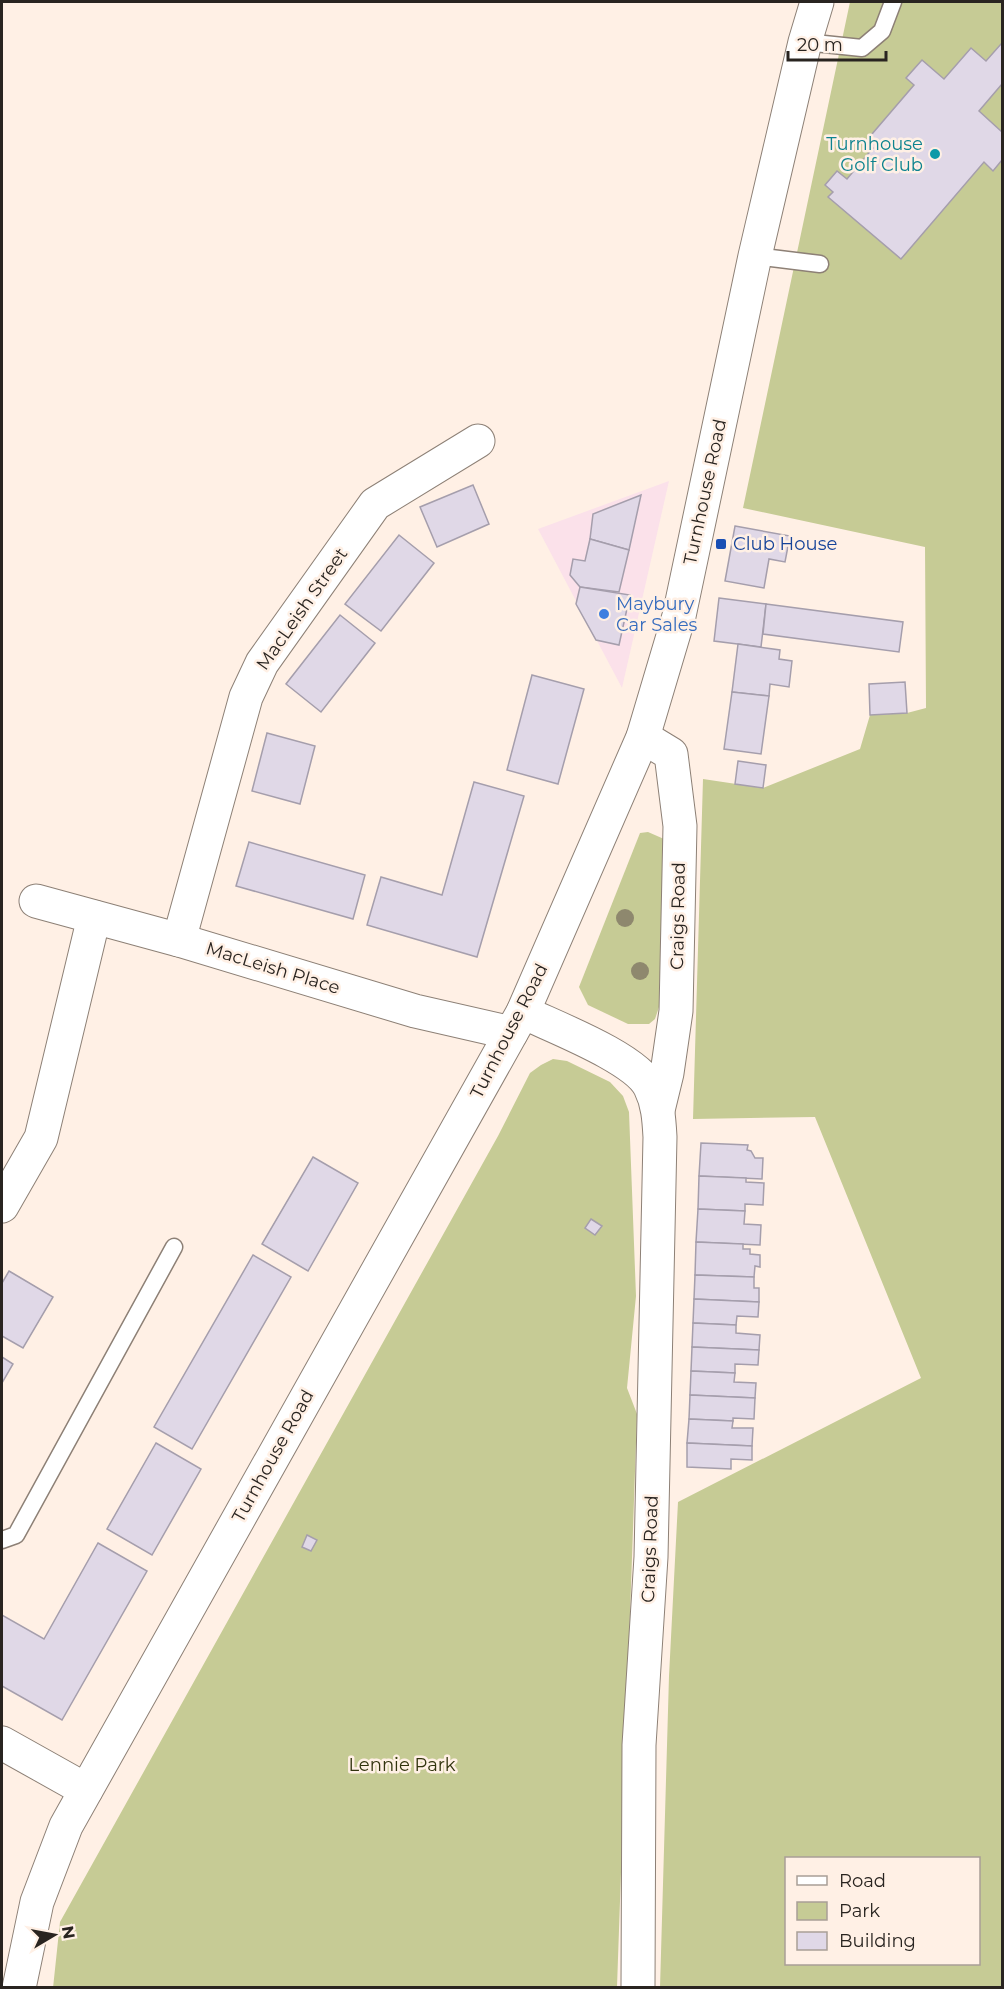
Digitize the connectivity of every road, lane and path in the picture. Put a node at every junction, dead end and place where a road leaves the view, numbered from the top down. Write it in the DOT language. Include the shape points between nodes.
graph roads {
  1 [pos="818,2"];
  2 [pos="892,2"];
  3 [pos="806,42"];
  4 [pos="755,256"];
  5 [pos="820,264"];
  6 [pos="478,441"];
  7 [pos="643,737"];
  8 [pos="36,901"];
  9 [pos="94,917"];
  10 [pos="179,940"];
  11 [pos="517,1022"];
  12 [pos="658,1110"];
  13 [pos="2,1206"];
  14 [pos="174,1247"];
  15 [pos="2,1540"];
  16 [pos="2,1743"];
  17 [pos="86,1790"];
  18 [pos="19,1988"];
  19 [pos="638,1988"];
  1 -- 3 [label="street, Turnhouse Road"];
  2 -- 3 [label="lane" via="882,31 862,48"];
  3 -- 4 [label="street, Turnhouse Road"];
  4 -- 5 [label="lane"];
  4 -- 7 [label="street, Turnhouse Road" via="679,616"];
  6 -- 10 [label="street, MacLeish Street" via="375,504 262,663 246,697"];
  7 -- 11 [label="street, Turnhouse Road"];
  7 -- 12 [label="street, Craigs Road" via="671,754 680,826 676,1011"];
  8 -- 9 [label="street, MacLeish Place"];
  9 -- 10 [label="street, MacLeish Place"];
  9 -- 13 [label="street" via="41,1138"];
  10 -- 11 [label="street, MacLeish Place" via="416,1011"];
  11 -- 12 [label="street, Craigs Road" via="610,1054 638,1071 650,1086"];
  11 -- 17 [label="street, Turnhouse Road"];
  12 -- 19 [label="street, Craigs Road" via="651,1557 639,1745"];
  14 -- 15 [label="lane" via="16,1535"];
  16 -- 17 [label="street"];
  17 -- 18 [label="street, Turnhouse Road" via="66,1826 37,1902"];
}
